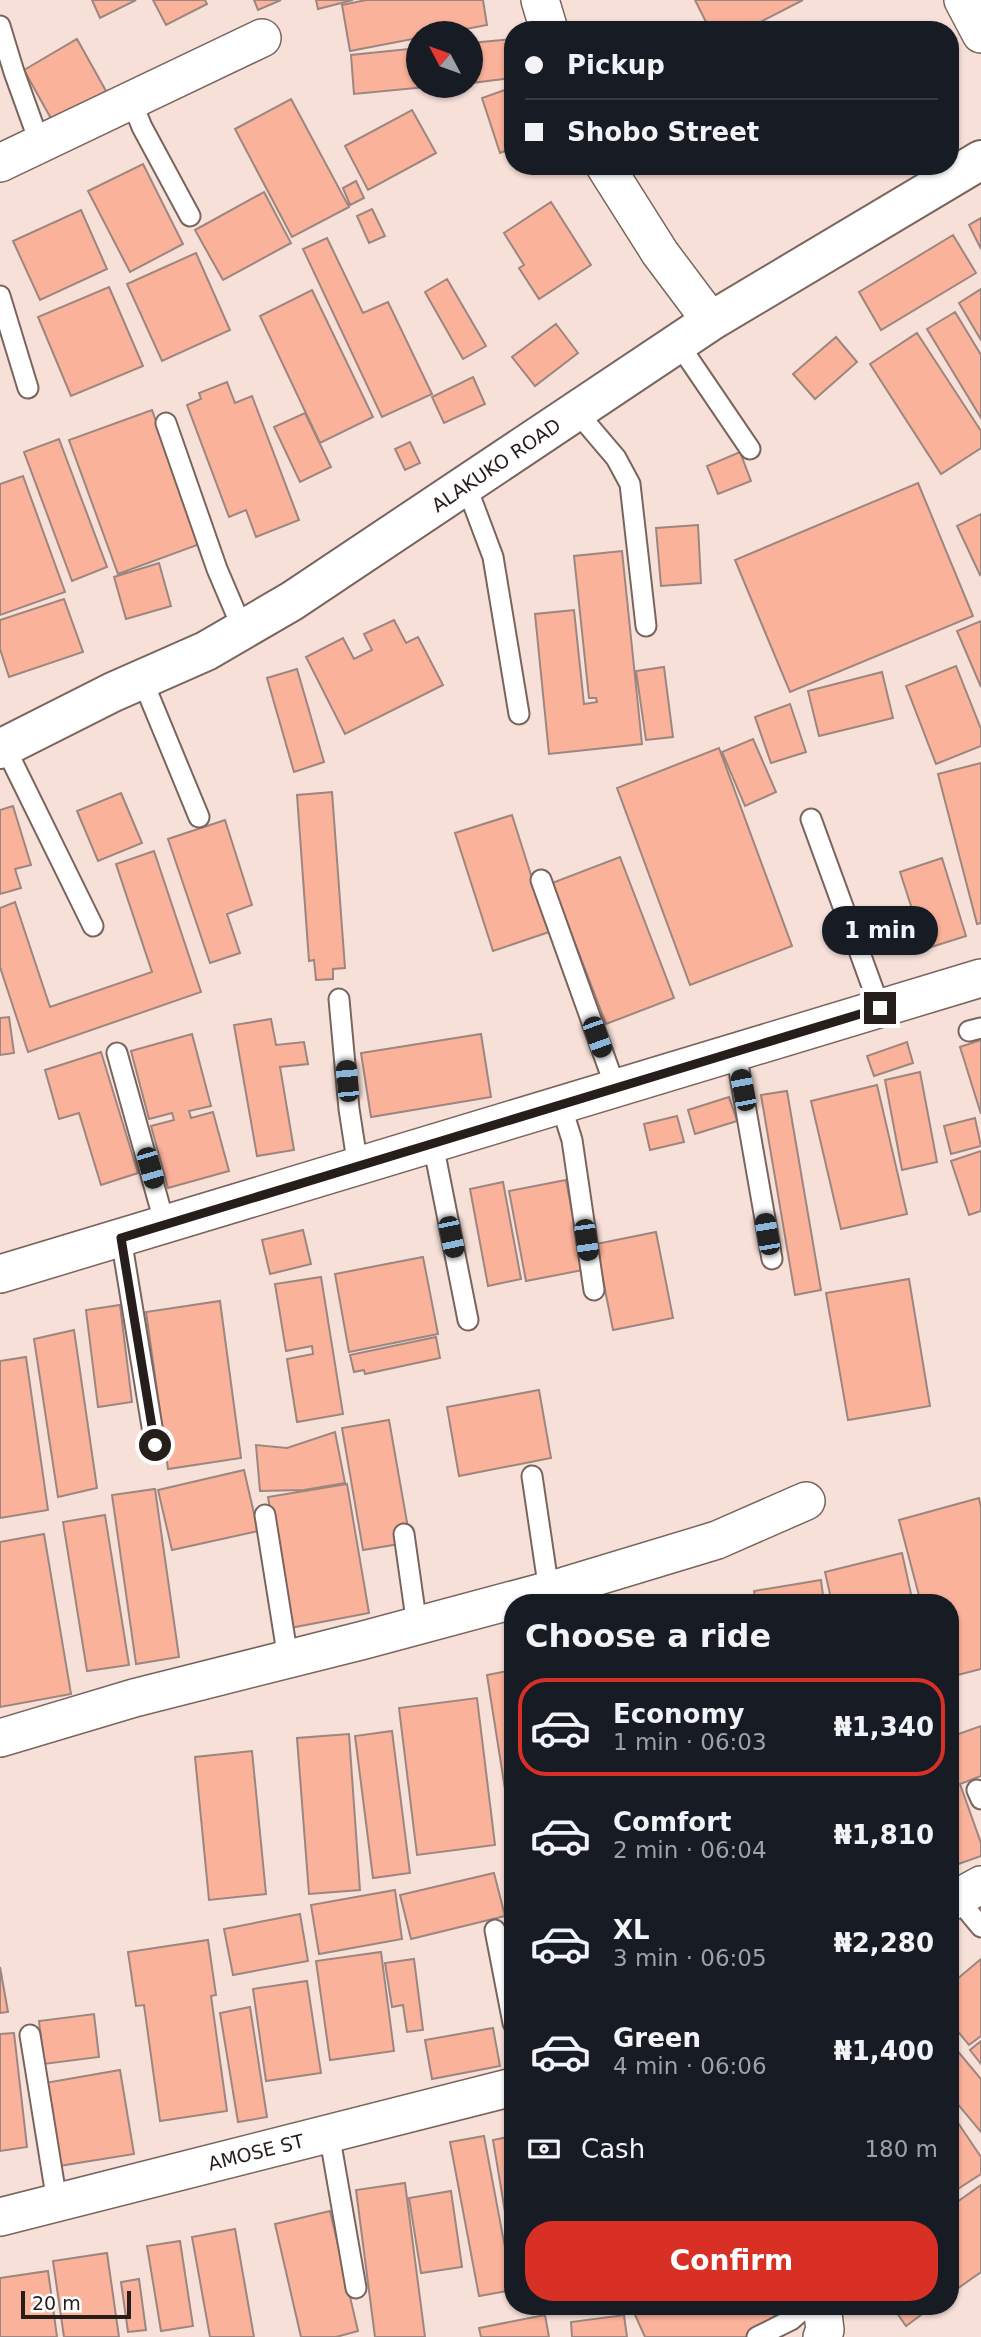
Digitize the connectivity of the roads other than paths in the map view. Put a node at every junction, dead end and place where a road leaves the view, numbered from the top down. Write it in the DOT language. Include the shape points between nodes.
graph roads {
  1 [pos="540,0"];
  2 [pos="963,0"];
  3 [pos="546,21"];
  4 [pos="0,26"];
  5 [pos="981,34"];
  6 [pos="262,38"];
  7 [pos="131,100"];
  8 [pos="40,144"];
  9 [pos="981,160"];
  10 [pos="0,163"];
  11 [pos="959,173"];
  12 [pos="611,175"];
  13 [pos="956,175"];
  14 [pos="190,216"];
  15 [pos="0,296"];
  16 [pos="710,321"];
  17 [pos="678,343"];
  18 [pos="28,388"];
  19 [pos="576,411"];
  20 [pos="166,423"];
  21 [pos="750,449"];
  22 [pos="467,485"];
  23 [pos="646,626"];
  24 [pos="243,630"];
  25 [pos="142,679"];
  26 [pos="519,714"];
  27 [pos="3,748"];
  28 [pos="199,817"];
  29 [pos="811,818"];
  30 [pos="541,880"];
  31 [pos="93,926"];
  32 [pos="981,978"];
  33 [pos="339,999"];
  34 [pos="880,1008"];
  35 [pos="117,1053"];
  36 [pos="736,1053"];
  37 [pos="616,1088"];
  38 [pos="561,1105"];
  39 [pos="433,1144"];
  40 [pos="358,1167"];
  41 [pos="165,1225"];
  42 [pos="121,1238"];
  43 [pos="772,1259"];
  44 [pos="0,1274"];
  45 [pos="594,1290"];
  46 [pos="468,1320"];
  47 [pos="155,1445"];
  48 [pos="533,1476"];
  49 [pos="806,1501"];
  50 [pos="265,1515"];
  51 [pos="404,1534"];
  52 [pos="549,1591"];
  53 [pos="538,1594"];
  54 [pos="504,1603"];
  55 [pos="417,1626"];
  56 [pos="286,1660"];
  57 [pos="0,1738"];
  58 [pos="963,1895"];
  59 [pos="981,1927"];
  60 [pos="495,1930"];
  61 [pos="504,1976"];
  62 [pos="30,2035"];
  63 [pos="504,2089"];
  64 [pos="329,2133"];
  65 [pos="57,2202"];
  66 [pos="0,2217"];
  67 [pos="356,2288"];
  68 [pos="796,2315"];
  69 [pos="823,2315"];
  70 [pos="757,2337"];
  71 [pos="822,2337"];
  1 -- 3 [label="street"];
  2 -- 5 [label="street"];
  4 -- 8 [label="lane"];
  6 -- 7 [label="street"];
  7 -- 8 [label="street"];
  7 -- 14 [label="lane"];
  8 -- 10 [label="street"];
  9 -- 11 [label="main road, ALAKUKO ROAD"];
  12 -- 16 [label="street"];
  13 -- 16 [label="main road, ALAKUKO ROAD"];
  15 -- 18 [label="lane"];
  16 -- 17 [label="main road, ALAKUKO ROAD"];
  17 -- 19 [label="main road, ALAKUKO ROAD"];
  17 -- 21 [label="lane"];
  19 -- 22 [label="main road, ALAKUKO ROAD"];
  19 -- 23 [label="lane" via="616,458 630,484"];
  20 -- 24 [label="lane"];
  22 -- 24 [label="main road, ALAKUKO ROAD"];
  22 -- 26 [label="lane" via="493,557"];
  24 -- 25 [label="main road, ALAKUKO ROAD"];
  25 -- 27 [label="main road, ALAKUKO ROAD"];
  25 -- 28 [label="lane"];
  27 -- 31 [label="lane"];
  29 -- 34 [label="lane"];
  30 -- 37 [label="lane"];
  32 -- 34 [label="street"];
  33 -- 40 [label="lane"];
  34 -- 36 [label="street"];
  35 -- 41 [label="lane"];
  36 -- 37 [label="street"];
  36 -- 43 [label="lane"];
  37 -- 38 [label="street"];
  38 -- 39 [label="street"];
  38 -- 45 [label="lane" via="572,1140"];
  39 -- 40 [label="street"];
  39 -- 46 [label="lane"];
  40 -- 41 [label="street"];
  41 -- 42 [label="street"];
  42 -- 44 [label="street"];
  42 -- 47 [label="lane"];
  48 -- 52 [label="lane"];
  49 -- 52 [label="street" via="717,1540"];
  50 -- 56 [label="lane"];
  51 -- 55 [label="lane"];
  52 -- 53 [label="street"];
  54 -- 55 [label="street"];
  55 -- 56 [label="street"];
  56 -- 57 [label="street"];
  58 -- 59 [label="lane"];
  60 -- 61 [label="lane"];
  62 -- 65 [label="lane"];
  63 -- 64 [label="street, AMOSE ST"];
  64 -- 65 [label="street, AMOSE ST"];
  64 -- 67 [label="lane"];
  65 -- 66 [label="street, AMOSE ST"];
  68 -- 70 [label="lane"];
  69 -- 71 [label="street"];
}
